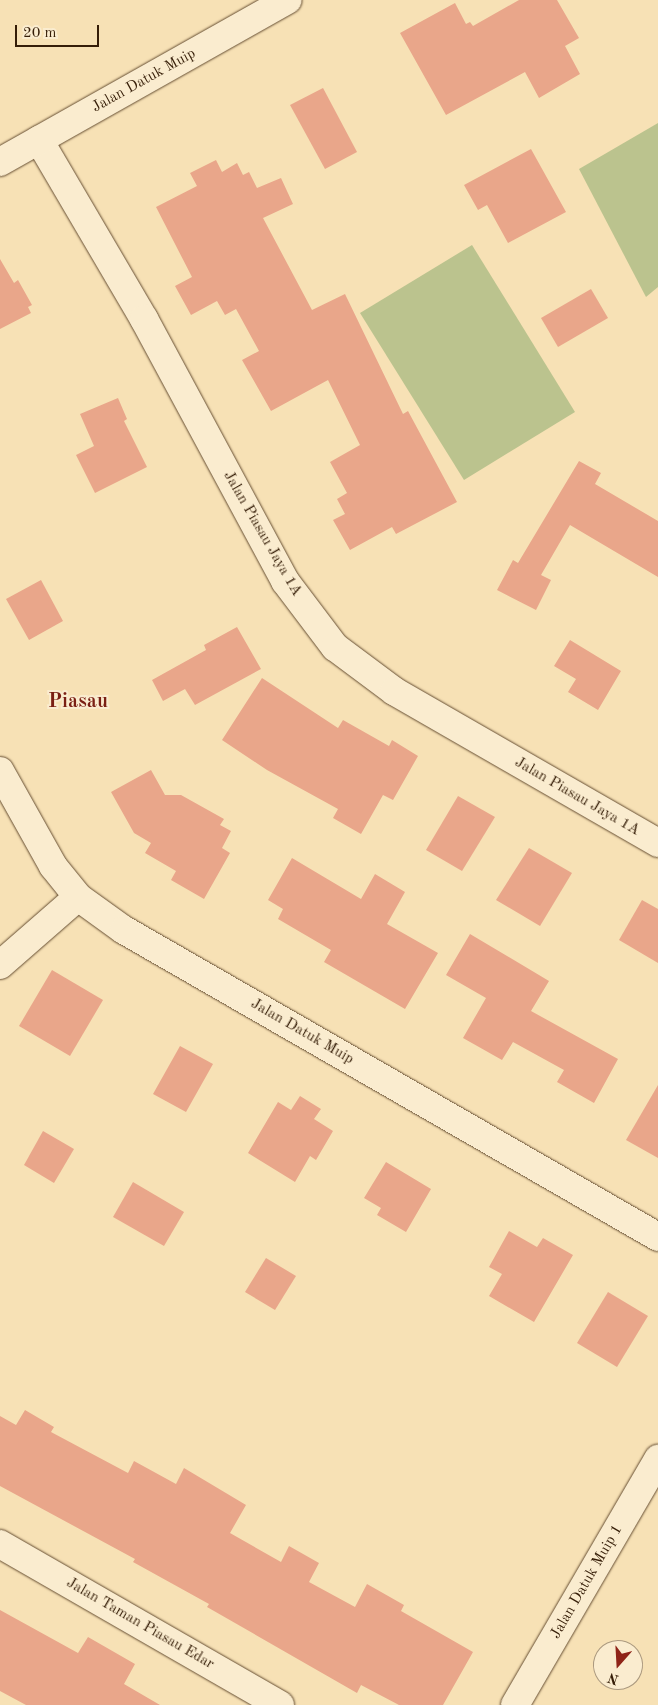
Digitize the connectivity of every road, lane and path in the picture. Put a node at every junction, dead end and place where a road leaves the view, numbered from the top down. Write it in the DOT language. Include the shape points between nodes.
graph roads {
  1 [pos="288,0"];
  2 [pos="39,140"];
  3 [pos="0,162"];
  4 [pos="4,787"];
  5 [pos="658,843"];
  6 [pos="78,897"];
  7 [pos="0,965"];
  8 [pos="658,1238"];
  9 [pos="658,1459"];
  10 [pos="0,1544"];
  11 [pos="280,1705"];
  12 [pos="515,1705"];
  1 -- 2 [label="street, Jalan Datuk Muip"];
  2 -- 3 [label="street, Jalan Datuk Muip"];
  2 -- 5 [label="street, Jalan Piasau Jaya 1A" via="144,319 285,581 335,647 394,691"];
  4 -- 6 [label="street, Jalan Datuk Muip" via="53,866"];
  6 -- 7 [label="street"];
  6 -- 8 [label="street, Jalan Datuk Muip" via="124,930"];
  9 -- 12 [label="street, Jalan Datuk Muip 1"];
  10 -- 11 [label="street, Jalan Taman Piasau Edar"];
}
